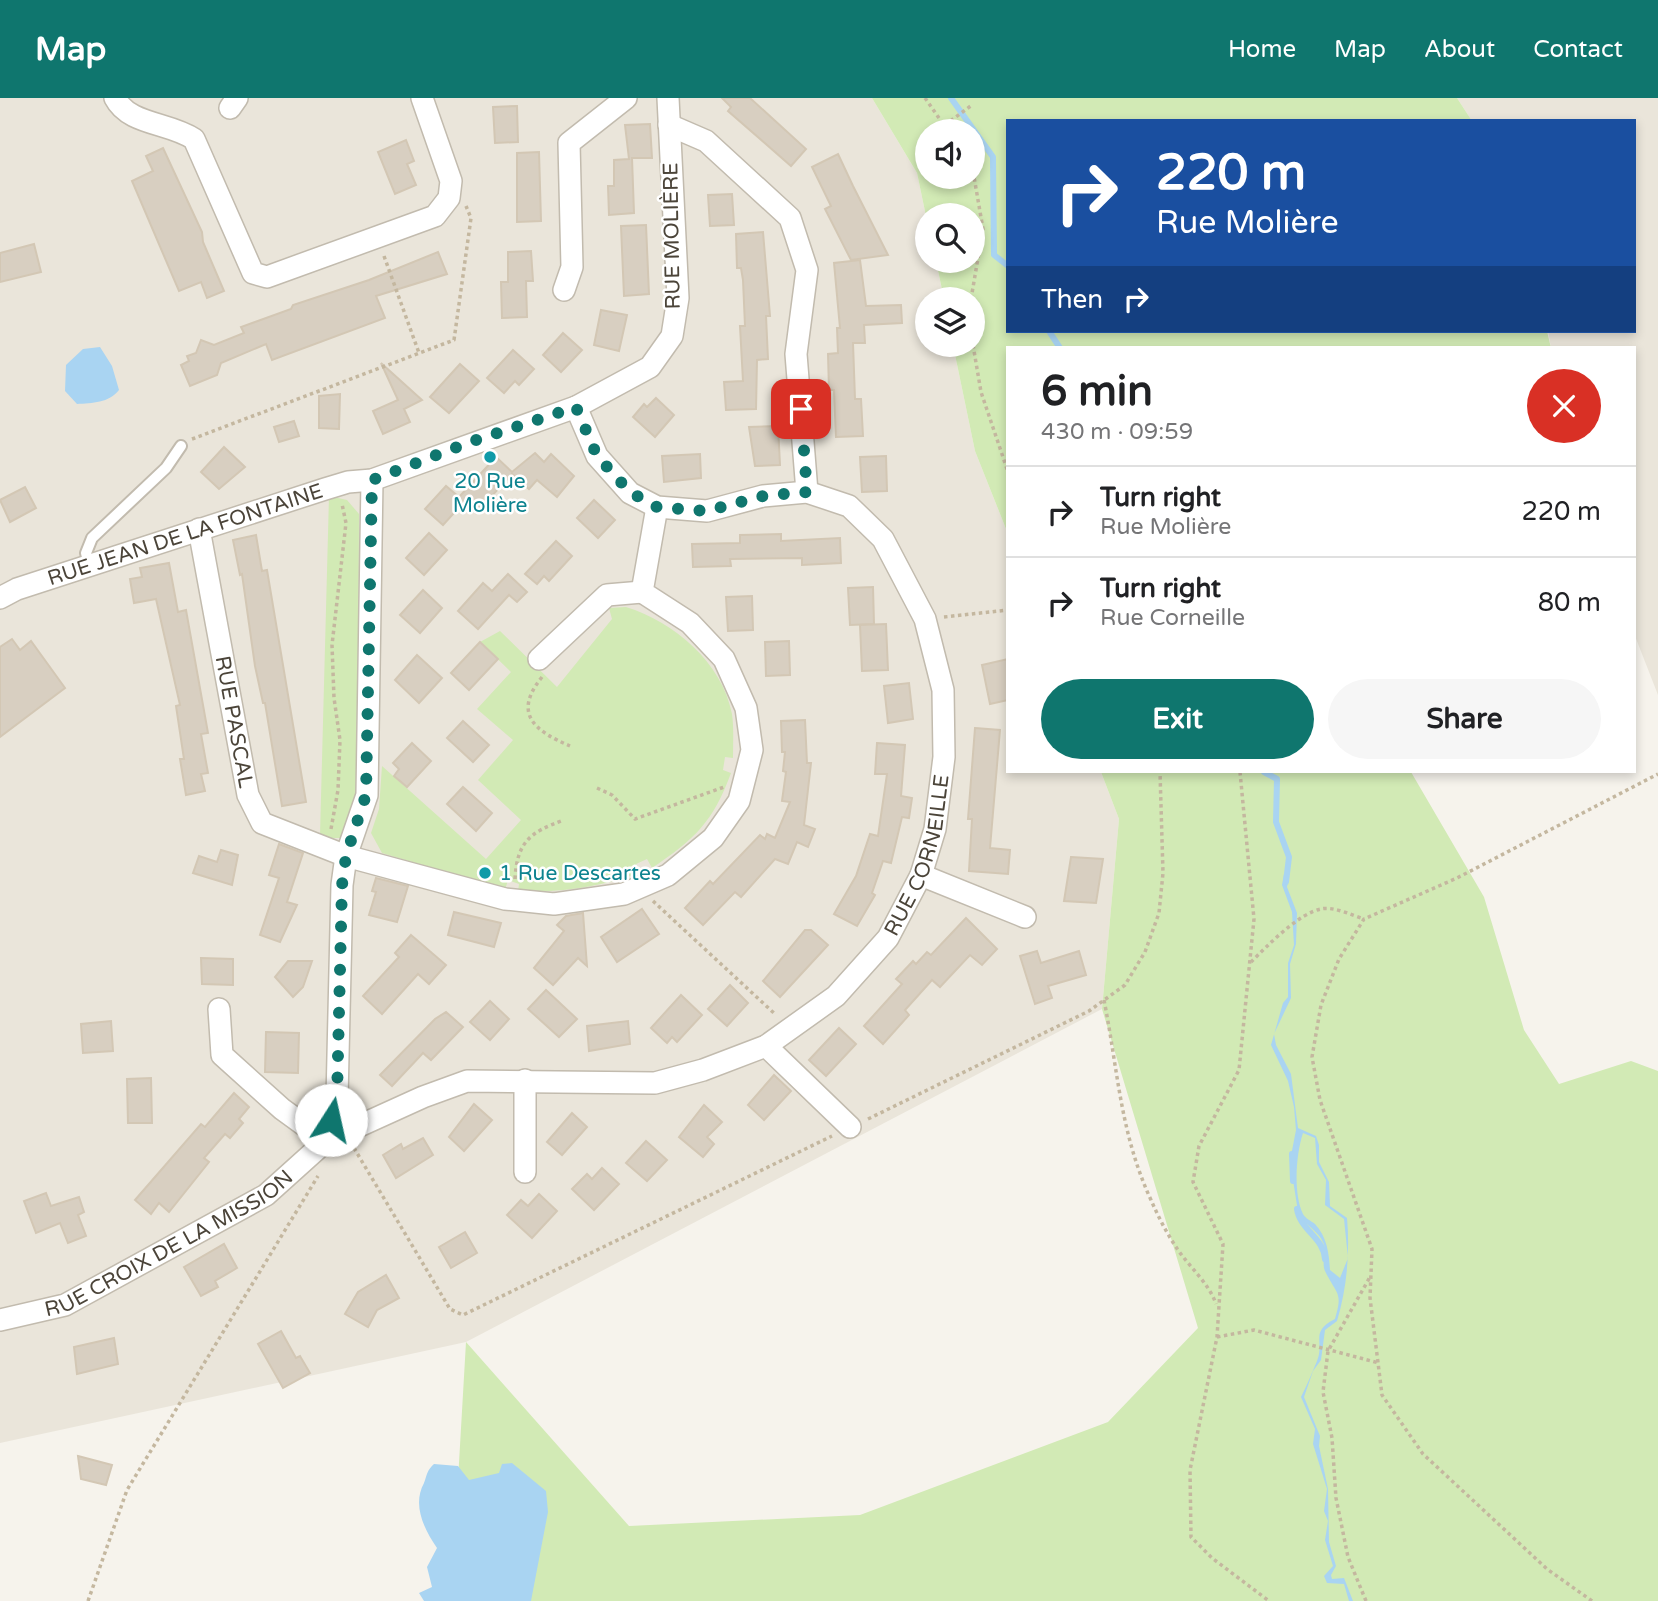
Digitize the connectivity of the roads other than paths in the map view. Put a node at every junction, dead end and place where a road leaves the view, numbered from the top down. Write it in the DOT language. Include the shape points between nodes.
graph roads {
  1 [pos="115,98"];
  2 [pos="422,98"];
  3 [pos="626,98"];
  4 [pos="668,98"];
  5 [pos="669,125"];
  6 [pos="564,289"];
  7 [pos="576,407"];
  8 [pos="181,446"];
  9 [pos="372,480"];
  10 [pos="807,492"];
  11 [pos="657,507"];
  12 [pos="199,529"];
  13 [pos="89,565"];
  14 [pos="642,592"];
  15 [pos="0,598"];
  16 [pos="539,659"];
  17 [pos="337,852"];
  18 [pos="921,875"];
  19 [pos="1025,917"];
  20 [pos="219,1009"];
  21 [pos="766,1046"];
  22 [pos="525,1080"];
  23 [pos="850,1127"];
  24 [pos="335,1137"];
  25 [pos="525,1172"];
  26 [pos="0,1320"];
  1 -- 2 [label="street" via="128,115 177,128 194,139 253,273 267,277 435,216 449,198 451,181"];
  3 -- 6 [label="street" via="569,143 572,267"];
  4 -- 5 [label="street, RUE MOLIÈRE"];
  5 -- 7 [label="street, RUE MOLIÈRE" via="678,298 672,336 650,367"];
  5 -- 10 [label="street" via="706,141 790,218 807,270 796,354"];
  7 -- 9 [label="street, RUE MOLIÈRE"];
  7 -- 11 [label="street, RUE CORNEILLE" via="597,456 630,492"];
  8 -- 13 [label="lane" via="166,468 92,538 86,553"];
  9 -- 12 [label="street, RUE JEAN DE LA FONTAINE" via="348,482"];
  9 -- 17 [label="street" via="366,795"];
  10 -- 11 [label="street, RUE CORNEILLE" via="763,496 707,511"];
  10 -- 18 [label="street, RUE CORNEILLE" via="849,506 883,539 925,619 943,690 944,757 935,829"];
  11 -- 14 [label="street"];
  12 -- 13 [label="street, RUE JEAN DE LA FONTAINE"];
  12 -- 17 [label="street, RUE PASCAL" via="248,794 262,823"];
  13 -- 15 [label="street, RUE JEAN DE LA FONTAINE"];
  14 -- 16 [label="street" via="607,595"];
  14 -- 17 [label="street, RUE PASCAL" via="690,623 724,659 746,708 752,750 743,788 713,838 668,876 624,894 554,904 518,901"];
  17 -- 24 [label="street" via="342,885"];
  18 -- 19 [label="street"];
  18 -- 21 [label="street, RUE CORNEILLE" via="888,938 836,996"];
  20 -- 24 [label="street" via="222,1055 282,1109"];
  21 -- 22 [label="street, RUE CORNEILLE" via="655,1083"];
  21 -- 23 [label="street"];
  22 -- 24 [label="street, RUE CORNEILLE" via="467,1081"];
  22 -- 25 [label="street"];
  24 -- 26 [label="street, RUE CROIX DE LA MISSION" via="266,1195 65,1305"];
}
